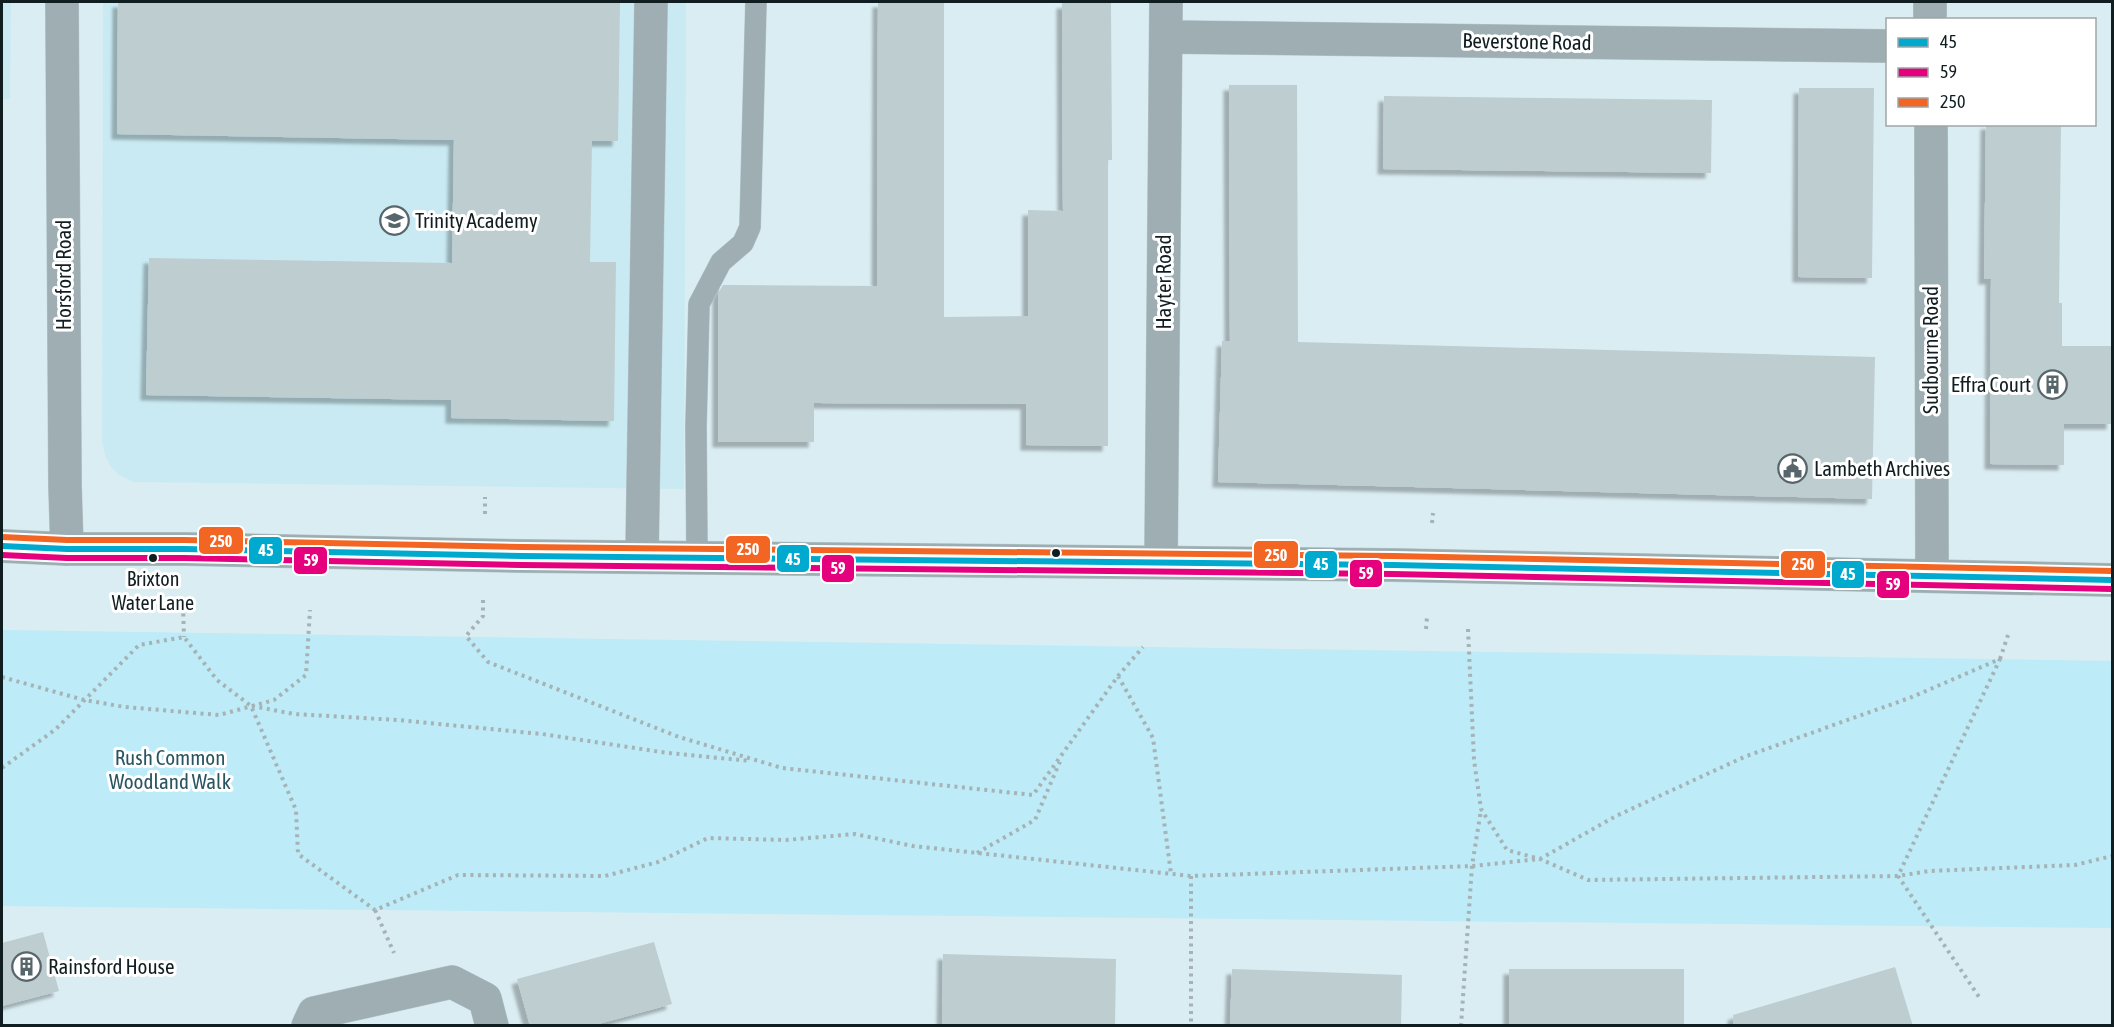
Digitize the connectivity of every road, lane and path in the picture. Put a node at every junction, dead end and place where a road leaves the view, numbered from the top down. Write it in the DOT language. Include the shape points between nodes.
graph roads {
  1 [pos="62,2"];
  2 [pos="651,2"];
  3 [pos="756,2"];
  4 [pos="1166,2"];
  5 [pos="1930,2"];
  6 [pos="1930,18"];
  7 [pos="1166,37"];
  8 [pos="1886,46"];
  9 [pos="1931,126"];
  10 [pos="485,497"];
  11 [pos="484,517"];
  12 [pos="2,546"];
  13 [pos="67,549"];
  14 [pos="642,556"];
  15 [pos="697,557"];
  16 [pos="1161,562"];
  17 [pos="1932,576"];
  18 [pos="2112,580"];
  19 [pos="483,600"];
  20 [pos="183,606"];
  21 [pos="310,610"];
  22 [pos="1427,617"];
  23 [pos="1426,629"];
  24 [pos="1468,629"];
  25 [pos="2008,635"];
  26 [pos="184,637"];
  27 [pos="1143,647"];
  28 [pos="2000,659"];
  29 [pos="1118,676"];
  30 [pos="2,677"];
  31 [pos="84,700"];
  32 [pos="251,706"];
  33 [pos="1064,752"];
  34 [pos="759,761"];
  35 [pos="2,768"];
  36 [pos="1481,809"];
  37 [pos="976,854"];
  38 [pos="2112,856"];
  39 [pos="1540,859"];
  40 [pos="1472,866"];
  41 [pos="1171,874"];
  42 [pos="1191,876"];
  43 [pos="1899,876"];
  44 [pos="1981,1000"];
  45 [pos="308,1026"];
  46 [pos="492,1026"];
  47 [pos="1191,1026"];
  48 [pos="1461,1026"];
  1 -- 13 [label="street, Horsford Road"];
  2 -- 14 [label="street"];
  3 -- 15 [label="lane" via="750,227 743,243 721,262 699,304"];
  4 -- 7 [label="street, Hayter Road"];
  5 -- 6 [label="street"];
  7 -- 8 [label="street, Beverstone Road"];
  7 -- 16 [label="street, Hayter Road"];
  9 -- 17 [label="street, Sudbourne Road"];
  10 -- 11 [label="path"];
  12 -- 13 [label="highway"];
  13 -- 14 [label="highway"];
  14 -- 15 [label="highway"];
  15 -- 16 [label="highway"];
  16 -- 17 [label="highway"];
  17 -- 18 [label="highway"];
  19 -- 34 [label="path" via="483,616 466,636 488,662 679,737"];
  20 -- 26 [label="path"];
  21 -- 32 [label="path" via="306,675 274,700"];
  22 -- 23 [label="path"];
  24 -- 36 [label="path" via="1474,760"];
  25 -- 28 [label="path"];
  26 -- 31 [label="path" via="139,645"];
  26 -- 32 [label="path" via="217,680"];
  27 -- 29 [label="path"];
  28 -- 39 [label="path" via="1912,697 1744,757 1616,816"];
  28 -- 43 [label="path"];
  29 -- 33 [label="path"];
  29 -- 41 [label="path" via="1153,738"];
  30 -- 31 [label="path"];
  31 -- 32 [label="path" via="219,715"];
  31 -- 35 [label="path" via="56,729"];
  32 -- 34 [label="path" via="294,714 542,734 668,753"];
  32 -- 37 [label="path" via="296,810 298,854 375,910 458,875 604,876 658,862 708,838 786,840 855,834"];
  33 -- 34 [label="path" via="1033,795 782,768"];
  33 -- 37 [label="path" via="1035,820"];
  36 -- 39 [label="path" via="1507,850"];
  36 -- 40 [label="path"];
  37 -- 41 [label="path"];
  38 -- 43 [label="path" via="2075,865 1929,871"];
  39 -- 40 [label="path"];
  39 -- 43 [label="path" via="1588,880"];
  40 -- 42 [label="path"];
  40 -- 48 [label="path"];
  41 -- 42 [label="path"];
  42 -- 47 [label="path"];
  43 -- 44 [label="path"];
  45 -- 46 [label="street" via="314,1013 452,982 485,999"];
}
